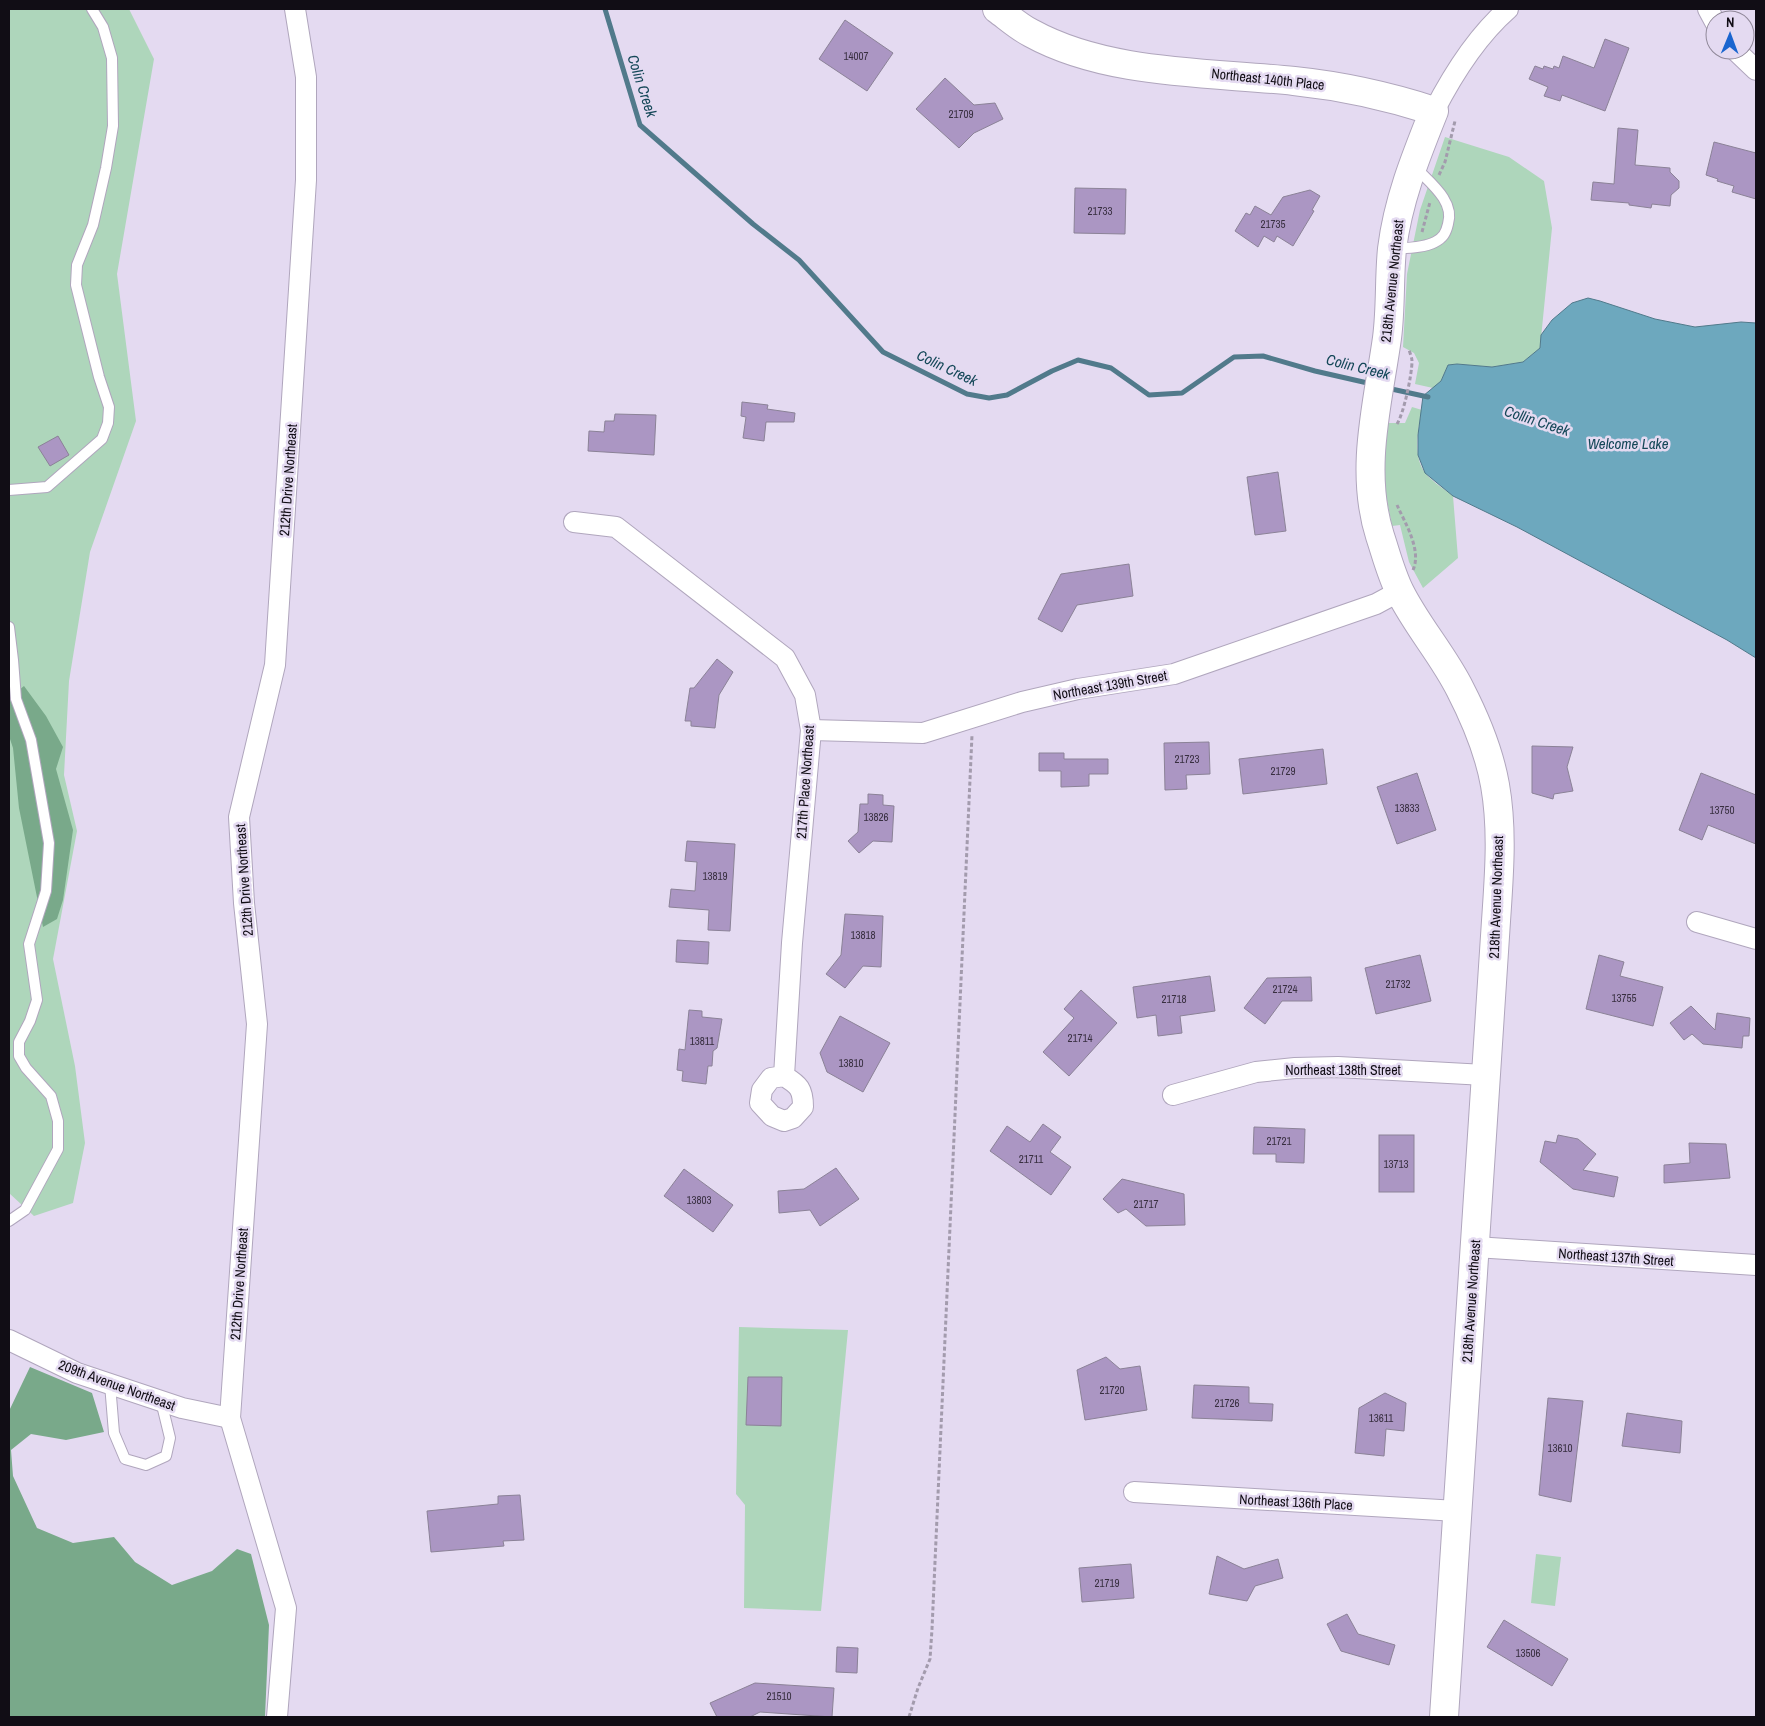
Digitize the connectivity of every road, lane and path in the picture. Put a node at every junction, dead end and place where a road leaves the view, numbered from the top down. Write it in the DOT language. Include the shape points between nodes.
graph roads {
  1 [pos="92,9"];
  2 [pos="295,9"];
  3 [pos="997,9"];
  4 [pos="1508,9"];
  5 [pos="1746,60"];
  6 [pos="1756,70"];
  7 [pos="1438,103"];
  8 [pos="1413,165"];
  9 [pos="1434,188"];
  10 [pos="1419,246"];
  11 [pos="1392,250"];
  12 [pos="1409,343"];
  13 [pos="1393,430"];
  14 [pos="9,490"];
  15 [pos="1395,498"];
  16 [pos="574,522"];
  17 [pos="1400,591"];
  18 [pos="9,627"];
  19 [pos="973,717"];
  20 [pos="811,730"];
  21 [pos="1697,922"];
  22 [pos="1756,939"];
  23 [pos="1485,1075"];
  24 [pos="784,1076"];
  25 [pos="1173,1095"];
  26 [pos="9,1222"];
  27 [pos="1475,1247"];
  28 [pos="1756,1265"];
  29 [pos="9,1340"];
  30 [pos="110,1384"];
  31 [pos="161,1401"];
  32 [pos="230,1418"];
  33 [pos="1134,1492"];
  34 [pos="1457,1511"];
  35 [pos="277,1717"];
  36 [pos="909,1717"];
  37 [pos="1444,1717"];
  1 -- 14 [label="lane" via="103,27 112,58 113,126 93,225 77,265 76,285 109,407 108,423 102,439 46,487"];
  2 -- 32 [label="street, 212th Drive Northeast" via="306,77 306,180 275,665 239,817 257,1024"];
  3 -- 7 [label="street, Northeast 140th Place" via="1030,33 1100,60 1295,81"];
  4 -- 7 [label="street" via="1465,58"];
  5 -- 6 [label="street"];
  7 -- 8 [label="street, 218th Avenue Northeast"];
  7 -- 9 [label="path" via="1454,100 1456,120"];
  8 -- 9 [label="lane"];
  8 -- 11 [label="street, 218th Avenue Northeast" via="1398,215"];
  9 -- 10 [label="path"];
  9 -- 10 [label="lane" via="1449,208 1450,219 1445,234 1434,243"];
  10 -- 11 [label="lane"];
  11 -- 17 [label="street, 218th Avenue Northeast" via="1387,336 1371,441 1371,490 1379,533"];
  12 -- 13 [label="path" via="1410,375 1404,406"];
  15 -- 17 [label="path" via="1414,547 1416,564"];
  16 -- 20 [label="street, 217th Place Northeast" via="616,528 785,658 805,695"];
  17 -- 19 [label="street, Northeast 139th Street" via="1376,604 1174,674 1078,689"];
  17 -- 23 [label="street, 218th Avenue Northeast" via="1460,688 1478,725 1495,786 1499,870"];
  18 -- 26 [label="lane" via="16,699 31,740 49,843 46,891 29,944 37,1000 20,1042 19,1056 51,1096 58,1121 58,1149 24,1210"];
  19 -- 20 [label="street, Northeast 139th Street" via="923,733"];
  19 -- 36 [label="path" via="932,1629 930,1659"];
  20 -- 24 [label="street, 217th Place Northeast"];
  21 -- 22 [label="street"];
  23 -- 25 [label="street, Northeast 138th Street" via="1338,1067 1295,1068 1256,1072"];
  23 -- 27 [label="street, 218th Avenue Northeast"];
  27 -- 28 [label="street, Northeast 137th Street"];
  27 -- 34 [label="street, 218th Avenue Northeast"];
  29 -- 30 [label="street, 209th Avenue Northeast" via="77,1373"];
  30 -- 31 [label="street, 209th Avenue Northeast"];
  30 -- 31 [label="lane" via="114,1433 125,1459 146,1465 166,1456 170,1438"];
  31 -- 32 [label="street, 209th Avenue Northeast"];
  32 -- 35 [label="street, 212th Drive Northeast" via="286,1608"];
  33 -- 34 [label="street, Northeast 136th Place"];
  34 -- 37 [label="street, 218th Avenue Northeast"];
}
